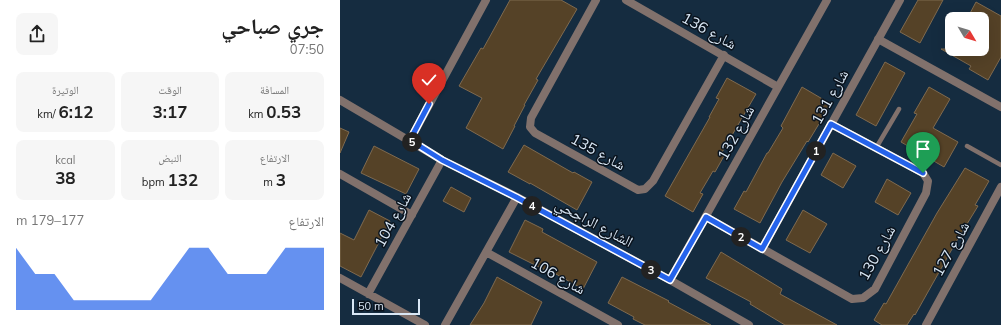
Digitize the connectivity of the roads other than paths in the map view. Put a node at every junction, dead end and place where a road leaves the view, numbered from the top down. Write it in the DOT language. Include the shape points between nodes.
graph roads {
  1 [pos="486,0"];
  2 [pos="596,0"];
  3 [pos="626,0"];
  4 [pos="827,0"];
  5 [pos="900,0"];
  6 [pos="878,39"];
  7 [pos="724,55"];
  8 [pos="778,87"];
  9 [pos="340,100"];
  10 [pos="1001,107"];
  11 [pos="899,109"];
  12 [pos="831,124"];
  13 [pos="410,140"];
  14 [pos="967,146"];
  15 [pos="876,148"];
  16 [pos="442,160"];
  17 [pos="1001,165"];
  18 [pos="340,174"];
  19 [pos="1001,187"];
  20 [pos="516,197"];
  21 [pos="412,215"];
  22 [pos="706,217"];
  23 [pos="762,249"];
  24 [pos="486,252"];
  25 [pos="340,278"];
  26 [pos="670,280"];
  27 [pos="368,294"];
  28 [pos="747,324"];
  29 [pos="425,325"];
  30 [pos="445,325"];
  31 [pos="618,325"];
  32 [pos="926,325"];
  1 -- 13 [label="street"];
  2 -- 7 [label="street, شارع 135" via="531,118 530,128 534,133 638,190 645,189 653,181"];
  3 -- 7 [label="street, شارع 136"];
  4 -- 8 [label="street, شارع 132"];
  5 -- 6 [label="street, شارع 131"];
  6 -- 10 [label="street"];
  6 -- 12 [label="street, شارع 131"];
  7 -- 8 [label="street, شارع 136"];
  8 -- 22 [label="street, شارع 132"];
  9 -- 13 [label="street, الشارع الراجحي"];
  11 -- 15 [label="lane"];
  12 -- 15 [label="street, شارع 130"];
  12 -- 23 [label="street, شارع 131"];
  13 -- 16 [label="street, الشارع الراجحي"];
  14 -- 17 [label="lane"];
  15 -- 23 [label="street, شارع 130" via="923,173 928,182 926,193 875,289 863,298 852,299"];
  16 -- 20 [label="street, الشارع الراجحي"];
  16 -- 21 [label="street, شارع 104"];
  18 -- 21 [label="street"];
  19 -- 32 [label="street, شارع 127"];
  20 -- 24 [label="street"];
  20 -- 26 [label="street, الشارع الراجحي"];
  21 -- 27 [label="street, شارع 104"];
  22 -- 23 [label="street, شارع 130"];
  22 -- 26 [label="street, شارع 132"];
  24 -- 30 [label="street"];
  24 -- 31 [label="street, شارع 106"];
  25 -- 27 [label="street"];
  26 -- 28 [label="street, الشارع الراجحي"];
  27 -- 29 [label="street"];
}
